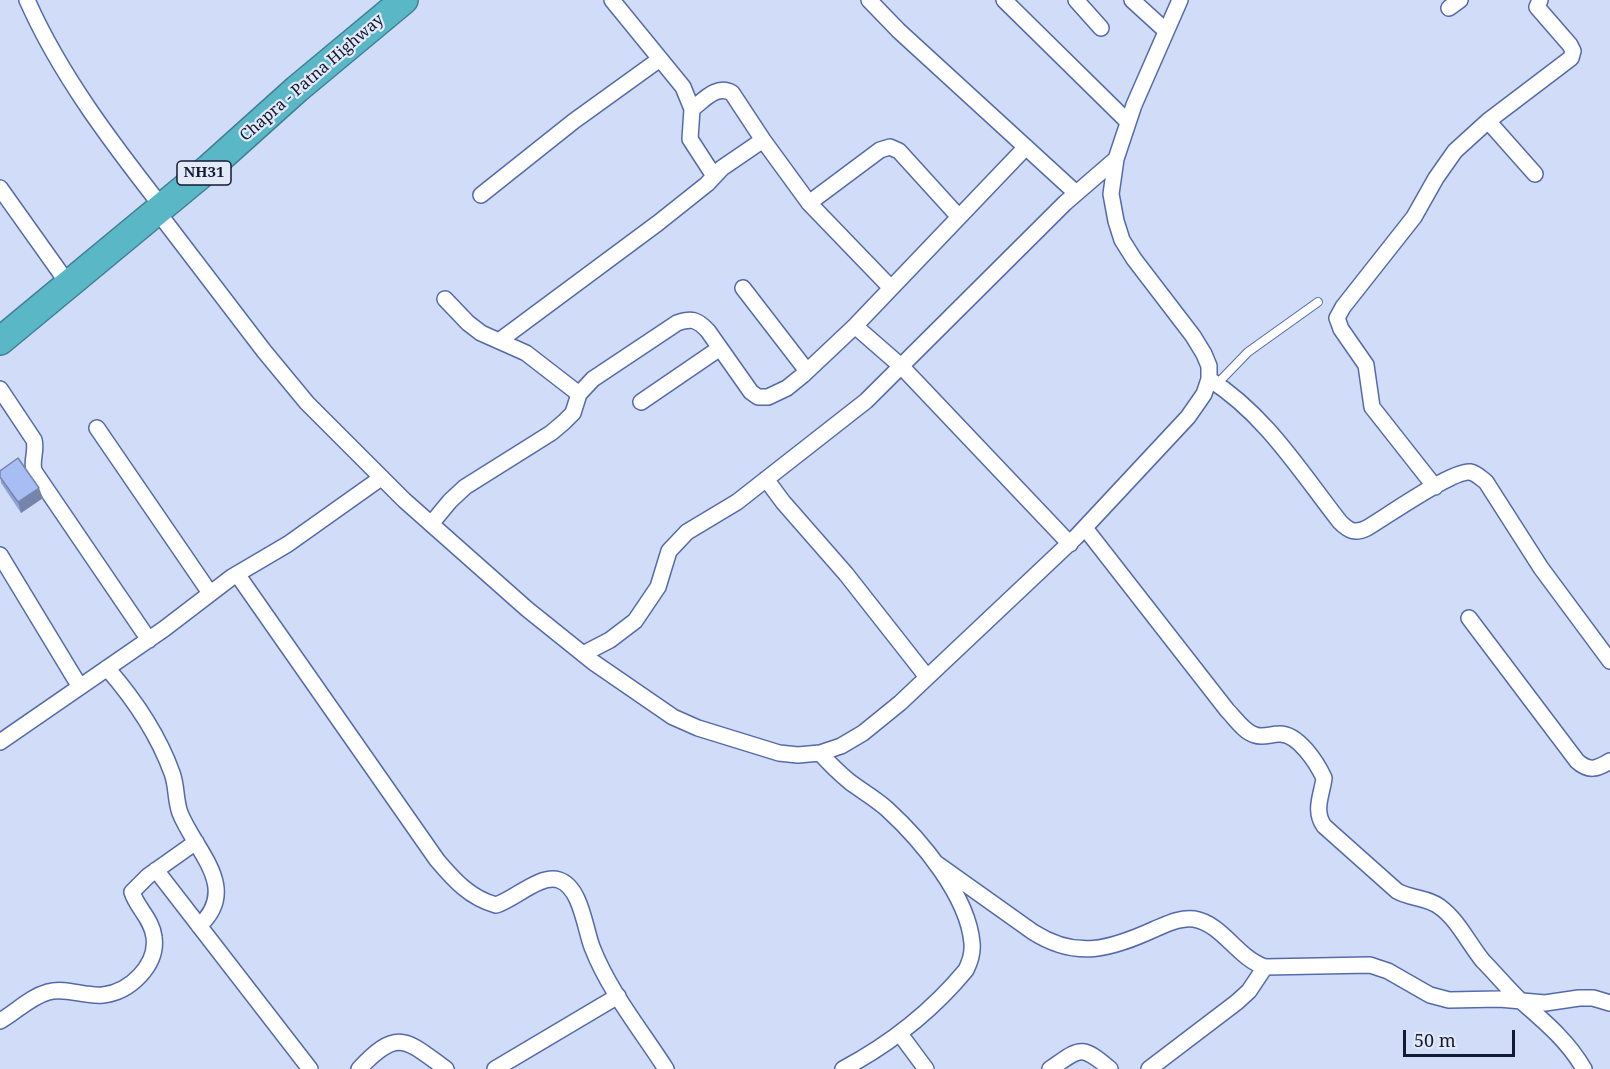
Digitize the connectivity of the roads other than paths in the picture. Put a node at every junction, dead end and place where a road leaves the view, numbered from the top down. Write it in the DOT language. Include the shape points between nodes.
graph roads {
  1 [pos="27,0"];
  2 [pos="404,0"];
  3 [pos="612,0"];
  4 [pos="869,0"];
  5 [pos="1004,0"];
  6 [pos="1076,0"];
  7 [pos="1131,0"];
  8 [pos="1180,0"];
  9 [pos="1540,0"];
  10 [pos="1101,28"];
  11 [pos="1166,31"];
  12 [pos="660,59"];
  13 [pos="692,109"];
  14 [pos="1488,121"];
  15 [pos="1128,122"];
  16 [pos="763,140"];
  17 [pos="1026,147"];
  18 [pos="1116,159"];
  19 [pos="1535,174"];
  20 [pos="714,176"];
  21 [pos="0,188"];
  22 [pos="1076,192"];
  23 [pos="482,195"];
  24 [pos="809,203"];
  25 [pos="160,209"];
  26 [pos="959,217"];
  27 [pos="69,285"];
  28 [pos="743,288"];
  29 [pos="891,288"];
  30 [pos="445,299"];
  31 [pos="1318,302"];
  32 [pos="855,326"];
  33 [pos="0,341"];
  34 [pos="499,341"];
  35 [pos="720,348"];
  36 [pos="902,367"];
  37 [pos="807,371"];
  38 [pos="1213,381"];
  39 [pos="0,389"];
  40 [pos="579,394"];
  41 [pos="641,402"];
  42 [pos="97,428"];
  43 [pos="381,477"];
  44 [pos="766,478"];
  45 [pos="1434,487"];
  46 [pos="431,524"];
  47 [pos="1085,528"];
  48 [pos="1070,543"];
  49 [pos="0,555"];
  50 [pos="237,574"];
  51 [pos="210,593"];
  52 [pos="1469,618"];
  53 [pos="149,639"];
  54 [pos="583,654"];
  55 [pos="1610,661"];
  56 [pos="107,668"];
  57 [pos="927,677"];
  58 [pos="80,687"];
  59 [pos="0,742"];
  60 [pos="820,753"];
  61 [pos="1610,761"];
  62 [pos="196,842"];
  63 [pos="936,863"];
  64 [pos="156,870"];
  65 [pos="199,926"];
  66 [pos="1265,967"];
  67 [pos="618,996"];
  68 [pos="1520,1000"];
  69 [pos="1610,1003"];
  70 [pos="0,1021"];
  71 [pos="900,1034"];
  72 [pos="1579,1067"];
  73 [pos="849,1068"];
  74 [pos="309,1069"];
  75 [pos="358,1069"];
  76 [pos="446,1069"];
  77 [pos="495,1069"];
  78 [pos="666,1069"];
  79 [pos="926,1069"];
  80 [pos="1050,1069"];
  81 [pos="1110,1069"];
  82 [pos="1149,1069"];
  1 -- 25 [label="street" via="81,97"];
  2 -- 25 [label="highway, Chapra - Patna Highway / NH31"];
  3 -- 12 [label="street"];
  4 -- 17 [label="street"];
  5 -- 15 [label="street"];
  6 -- 10 [label="street"];
  7 -- 11 [label="street"];
  8 -- 11 [label="street"];
  9 -- 14 [label="street" via="1537,7 1570,45 1573,55"];
  11 -- 15 [label="street"];
  12 -- 13 [label="street" via="683,87"];
  12 -- 23 [label="street" via="566,127"];
  13 -- 16 [label="street" via="725,89 741,104"];
  13 -- 20 [label="street" via="690,139"];
  14 -- 19 [label="street"];
  14 -- 45 [label="street" via="1444,164 1414,217 1337,318 1366,365 1375,412"];
  15 -- 18 [label="street"];
  16 -- 20 [label="street"];
  16 -- 24 [label="street"];
  17 -- 22 [label="street"];
  17 -- 26 [label="street"];
  18 -- 22 [label="street"];
  18 -- 38 [label="street" via="1111,194 1122,240 1193,336"];
  20 -- 34 [label="street" via="658,223"];
  21 -- 27 [label="street"];
  22 -- 36 [label="street"];
  24 -- 26 [label="street" via="880,150 890,147 899,151"];
  24 -- 29 [label="street"];
  25 -- 27 [label="highway, Chapra - Patna Highway / NH31"];
  25 -- 43 [label="street" via="307,403"];
  26 -- 29 [label="street"];
  27 -- 33 [label="highway, Chapra - Patna Highway / NH31"];
  28 -- 37 [label="street"];
  29 -- 32 [label="street"];
  30 -- 34 [label="street" via="468,323"];
  31 -- 38 [label="lane"];
  32 -- 36 [label="street"];
  32 -- 37 [label="street"];
  34 -- 40 [label="street" via="526,353"];
  35 -- 37 [label="street" via="758,397 777,394"];
  35 -- 40 [label="street" via="699,322 690,318 593,379"];
  35 -- 41 [label="street"];
  36 -- 44 [label="street" via="866,401"];
  36 -- 48 [label="street"];
  38 -- 45 [label="street" via="1263,423 1350,530 1367,528"];
  38 -- 47 [label="street" via="1188,417"];
  39 -- 53 [label="street" via="34,440 34,471"];
  40 -- 46 [label="street" via="573,413 550,433 465,487"];
  42 -- 51 [label="street"];
  43 -- 46 [label="street"];
  43 -- 50 [label="street" via="296,539"];
  44 -- 54 [label="street" via="675,543 658,587 635,621"];
  44 -- 57 [label="street"];
  45 -- 55 [label="street" via="1469,472 1486,482 1541,568"];
  46 -- 54 [label="street"];
  47 -- 48 [label="street"];
  47 -- 68 [label="street" via="1243,727 1255,735 1286,734 1312,757 1324,778 1318,809 1324,826 1397,891 1441,907"];
  48 -- 57 [label="street"];
  49 -- 58 [label="street"];
  50 -- 51 [label="street"];
  50 -- 67 [label="street" via="448,873 471,895 496,905 539,881 560,880 576,897 591,946"];
  51 -- 53 [label="street"];
  52 -- 61 [label="street" via="1577,761 1593,769"];
  53 -- 56 [label="street"];
  54 -- 60 [label="street" via="645,699 698,728 779,753"];
  56 -- 58 [label="street"];
  56 -- 62 [label="street" via="141,713 165,755 175,780 180,814"];
  57 -- 60 [label="street" via="863,733"];
  58 -- 59 [label="street"];
  60 -- 63 [label="street" via="898,819"];
  62 -- 64 [label="street"];
  62 -- 65 [label="street" via="211,870 216,893 211,915"];
  63 -- 66 [label="street" via="1033,932 1058,945 1086,950 1115,945 1188,918 1213,926 1243,956"];
  63 -- 71 [label="street" via="967,922 972,943 970,960 959,979"];
  64 -- 65 [label="street"];
  64 -- 70 [label="street" via="132,892 148,918 155,944 139,977 105,995 50,992 30,1000"];
  65 -- 74 [label="street"];
  66 -- 68 [label="street" via="1370,965 1439,999"];
  66 -- 82 [label="street" via="1237,1002"];
  67 -- 77 [label="street"];
  67 -- 78 [label="street"];
  68 -- 69 [label="street" via="1545,1003 1593,998"];
  68 -- 72 [label="street" via="1545,1021"];
  71 -- 73 [label="street"];
  71 -- 79 [label="street"];
  75 -- 76 [label="street" via="382,1048 401,1041 411,1043"];
  80 -- 81 [label="street" via="1078,1051 1092,1054"];
}
